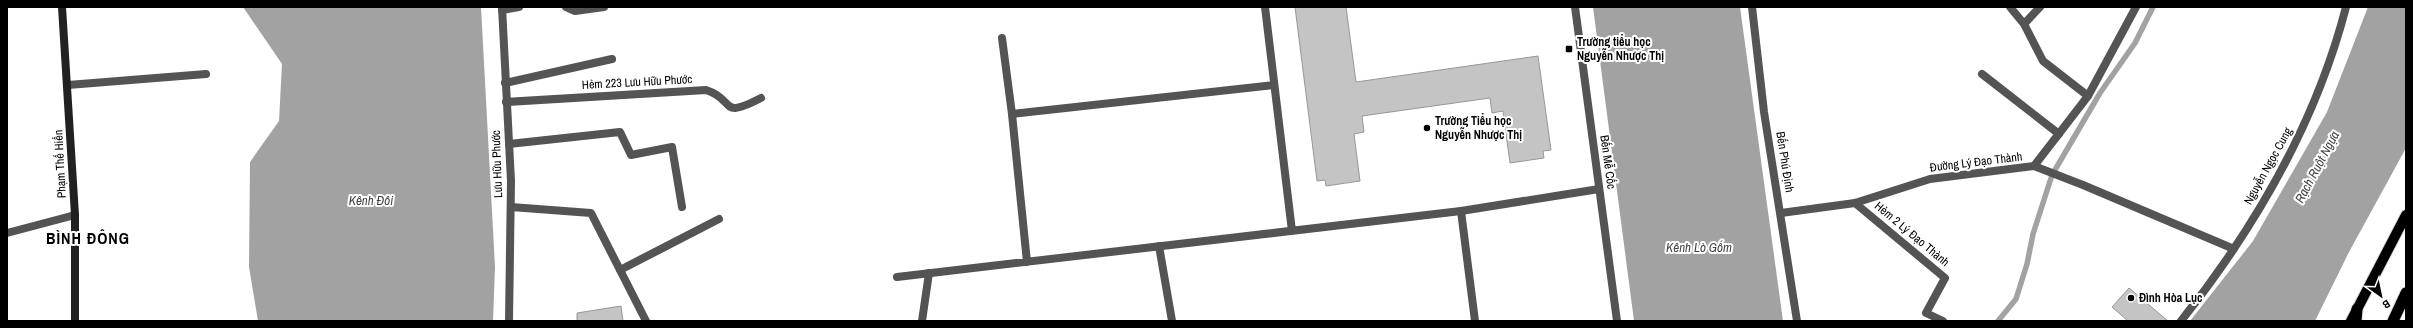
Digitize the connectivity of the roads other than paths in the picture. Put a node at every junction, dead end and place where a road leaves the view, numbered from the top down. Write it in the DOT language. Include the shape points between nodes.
graph roads {
  1 [pos="62,7"];
  2 [pos="519,7"];
  3 [pos="566,7"];
  4 [pos="604,7"];
  5 [pos="1265,7"];
  6 [pos="1575,7"];
  7 [pos="1752,7"];
  8 [pos="2010,7"];
  9 [pos="2040,7"];
  10 [pos="2136,7"];
  11 [pos="2346,7"];
  12 [pos="502,8"];
  13 [pos="2024,24"];
  14 [pos="1002,38"];
  15 [pos="612,59"];
  16 [pos="206,74"];
  17 [pos="1982,74"];
  18 [pos="505,83"];
  19 [pos="68,85"];
  20 [pos="1274,85"];
  21 [pos="2088,96"];
  22 [pos="761,98"];
  23 [pos="506,102"];
  24 [pos="1012,114"];
  25 [pos="2058,134"];
  26 [pos="509,144"];
  27 [pos="2034,166"];
  28 [pos="1599,189"];
  29 [pos="1855,203"];
  30 [pos="511,207"];
  31 [pos="682,207"];
  32 [pos="1460,211"];
  33 [pos="1780,213"];
  34 [pos="75,215"];
  35 [pos="2406,215"];
  36 [pos="720,218"];
  37 [pos="1292,231"];
  38 [pos="7,232"];
  39 [pos="1159,246"];
  40 [pos="2234,249"];
  41 [pos="1027,262"];
  42 [pos="620,270"];
  43 [pos="929,273"];
  44 [pos="897,277"];
  45 [pos="2406,293"];
  46 [pos="2357,309"];
  47 [pos="75,321"];
  48 [pos="509,321"];
  49 [pos="646,321"];
  50 [pos="922,321"];
  51 [pos="1172,321"];
  52 [pos="1475,321"];
  53 [pos="1617,321"];
  54 [pos="1797,321"];
  55 [pos="1943,321"];
  56 [pos="2181,321"];
  57 [pos="2351,321"];
  58 [pos="2356,321"];
  59 [pos="2393,321"];
  1 -- 19 [label="main road, Phạm Thế Hiển"];
  2 -- 12 [label="street"];
  3 -- 4 [label="street" via="575,11"];
  5 -- 20 [label="street"];
  6 -- 28 [label="street, Bến Mễ Cốc"];
  7 -- 33 [label="street, Bến Phú Định" via="1764,112"];
  8 -- 13 [label="street"];
  9 -- 13 [label="street"];
  10 -- 21 [label="street"];
  11 -- 40 [label="street, Nguyễn Ngọc Cung" via="2314,104 2288,160"];
  12 -- 18 [label="street, Lưu Hữu Phước"];
  13 -- 21 [label="street" via="2043,61"];
  14 -- 24 [label="street"];
  15 -- 18 [label="street"];
  16 -- 19 [label="street"];
  17 -- 25 [label="street"];
  18 -- 23 [label="street, Lưu Hữu Phước"];
  19 -- 34 [label="main road, Phạm Thế Hiển"];
  20 -- 24 [label="street"];
  20 -- 37 [label="street"];
  21 -- 25 [label="street"];
  22 -- 23 [label="street, Hẻm 223 Lưu Hữu Phước" via="743,108 733,109 727,107 714,93 706,90"];
  23 -- 26 [label="street, Lưu Hữu Phước"];
  24 -- 41 [label="street"];
  25 -- 27 [label="street"];
  26 -- 30 [label="street, Lưu Hữu Phước"];
  26 -- 31 [label="street" via="620,132 631,155 672,148"];
  27 -- 29 [label="street, Đường Lý Đạo Thành" via="1930,179"];
  27 -- 40 [label="street, Đường Lý Đạo Thành"];
  28 -- 32 [label="street"];
  28 -- 53 [label="street, Bến Mễ Cốc"];
  29 -- 33 [label="street, Đường Lý Đạo Thành"];
  29 -- 55 [label="street, Hẻm 2 Lý Đạo Thành" via="1945,278 1926,313"];
  30 -- 42 [label="street" via="591,213"];
  30 -- 48 [label="street, Lưu Hữu Phước"];
  32 -- 37 [label="street"];
  32 -- 52 [label="street"];
  33 -- 54 [label="street, Bến Phú Định"];
  34 -- 38 [label="street"];
  34 -- 47 [label="main road, Phạm Thế Hiển"];
  35 -- 46 [label="main road"];
  36 -- 42 [label="street"];
  37 -- 39 [label="street"];
  39 -- 41 [label="street"];
  39 -- 51 [label="street"];
  40 -- 56 [label="street, Nguyễn Ngọc Cung"];
  41 -- 43 [label="street"];
  42 -- 49 [label="street"];
  43 -- 44 [label="street"];
  43 -- 50 [label="street"];
  45 -- 59 [label="highway"];
  46 -- 57 [label="main road"];
  46 -- 58 [label="highway"];
}
